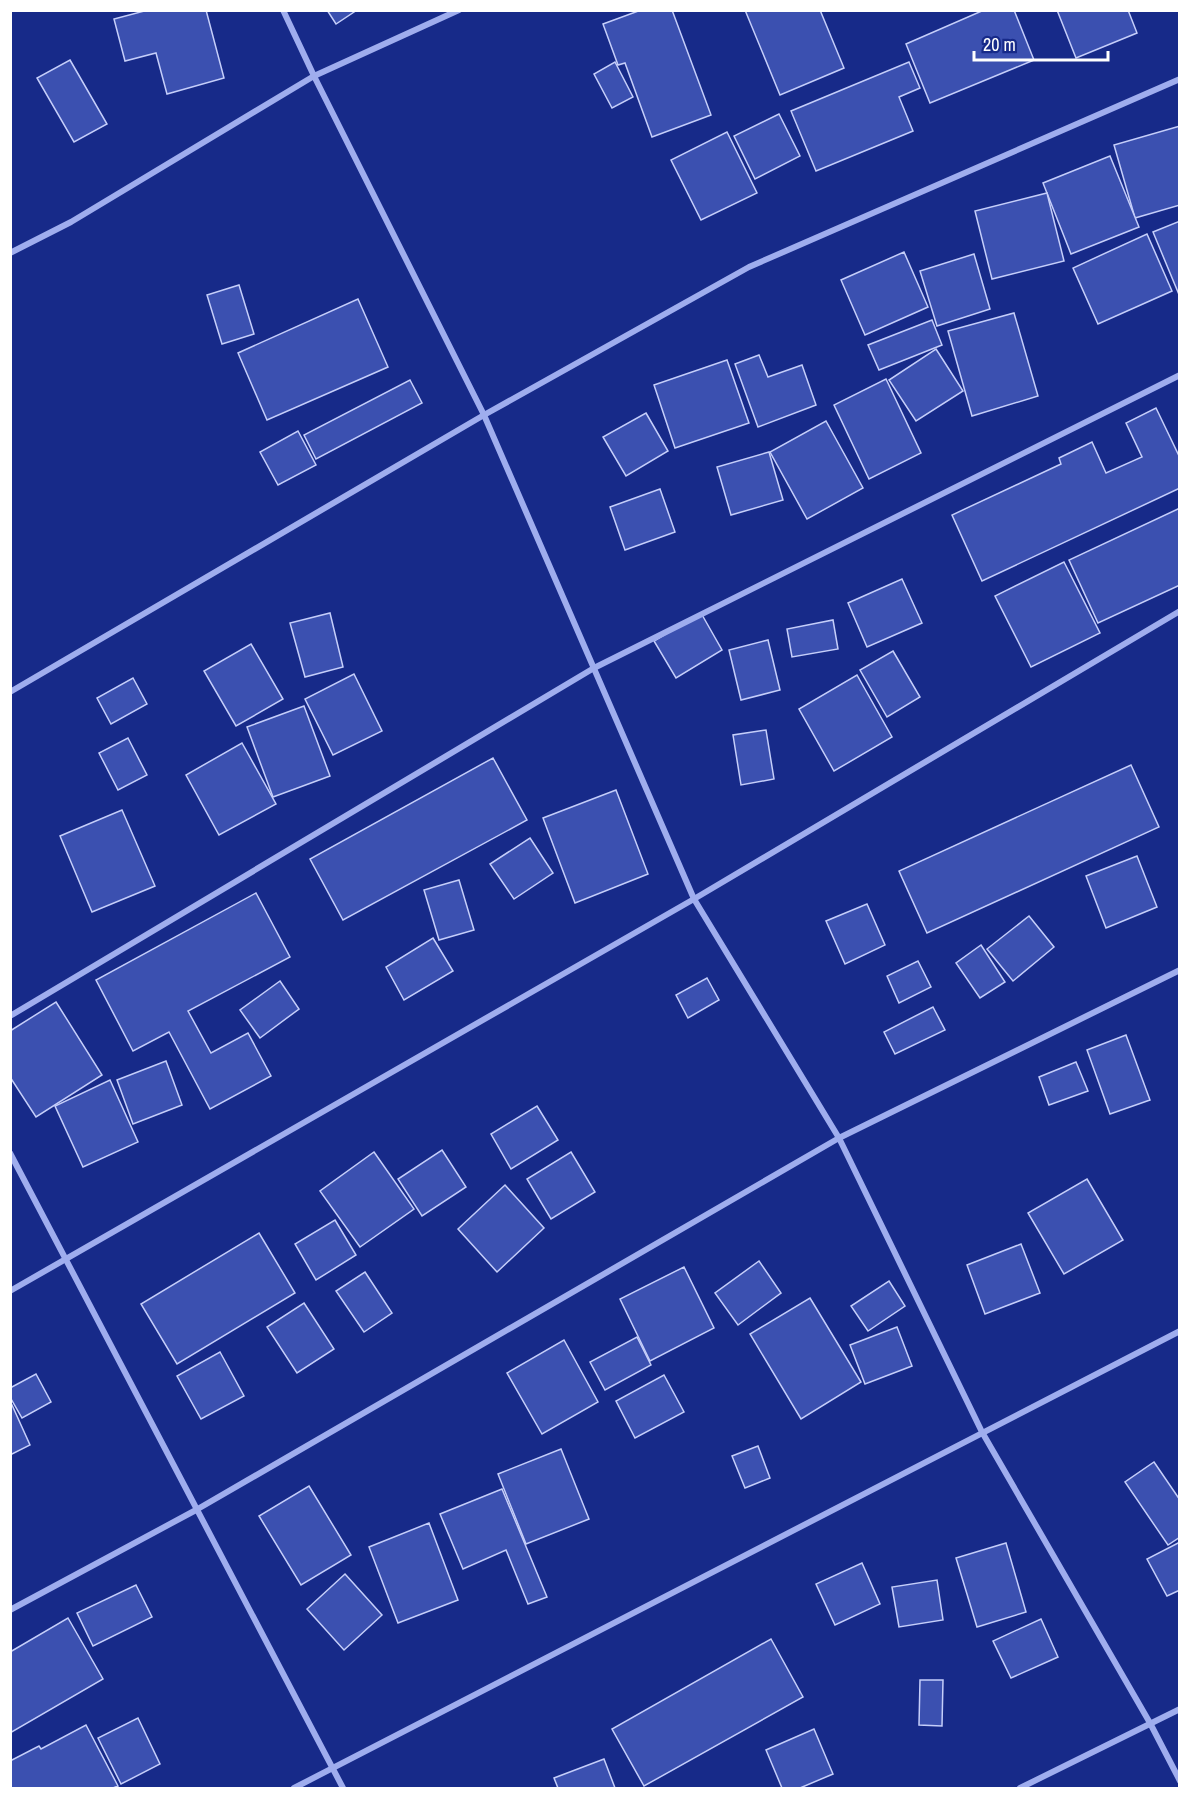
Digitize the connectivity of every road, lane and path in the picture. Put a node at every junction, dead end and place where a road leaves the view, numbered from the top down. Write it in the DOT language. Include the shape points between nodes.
graph roads {
  1 [pos="283,10"];
  2 [pos="459,10"];
  3 [pos="314,76"];
  4 [pos="1179,80"];
  5 [pos="10,253"];
  6 [pos="1179,375"];
  7 [pos="484,415"];
  8 [pos="1179,611"];
  9 [pos="594,668"];
  10 [pos="10,692"];
  11 [pos="694,899"];
  12 [pos="1179,970"];
  13 [pos="10,1016"];
  14 [pos="839,1138"];
  15 [pos="10,1153"];
  16 [pos="66,1260"];
  17 [pos="10,1291"];
  18 [pos="1179,1331"];
  19 [pos="982,1432"];
  20 [pos="196,1510"];
  21 [pos="10,1610"];
  22 [pos="1179,1709"];
  23 [pos="1150,1723"];
  24 [pos="333,1767"];
  25 [pos="1179,1781"];
  26 [pos="294,1788"];
  27 [pos="344,1788"];
  28 [pos="1020,1788"];
  1 -- 3 [label="street"];
  2 -- 3 [label="street"];
  3 -- 5 [label="street" via="71,222"];
  3 -- 7 [label="street"];
  4 -- 7 [label="street" via="749,267"];
  6 -- 9 [label="street"];
  7 -- 9 [label="street"];
  7 -- 10 [label="street"];
  8 -- 11 [label="street"];
  9 -- 11 [label="street"];
  9 -- 13 [label="street"];
  11 -- 14 [label="street"];
  11 -- 16 [label="street"];
  12 -- 14 [label="street"];
  14 -- 19 [label="street"];
  14 -- 20 [label="street"];
  15 -- 16 [label="street"];
  16 -- 17 [label="street"];
  16 -- 20 [label="street"];
  18 -- 19 [label="street"];
  19 -- 23 [label="street"];
  19 -- 24 [label="street"];
  20 -- 21 [label="street"];
  20 -- 24 [label="street"];
  22 -- 23 [label="street"];
  23 -- 25 [label="street"];
  23 -- 28 [label="street"];
  24 -- 26 [label="street"];
  24 -- 27 [label="street"];
}
